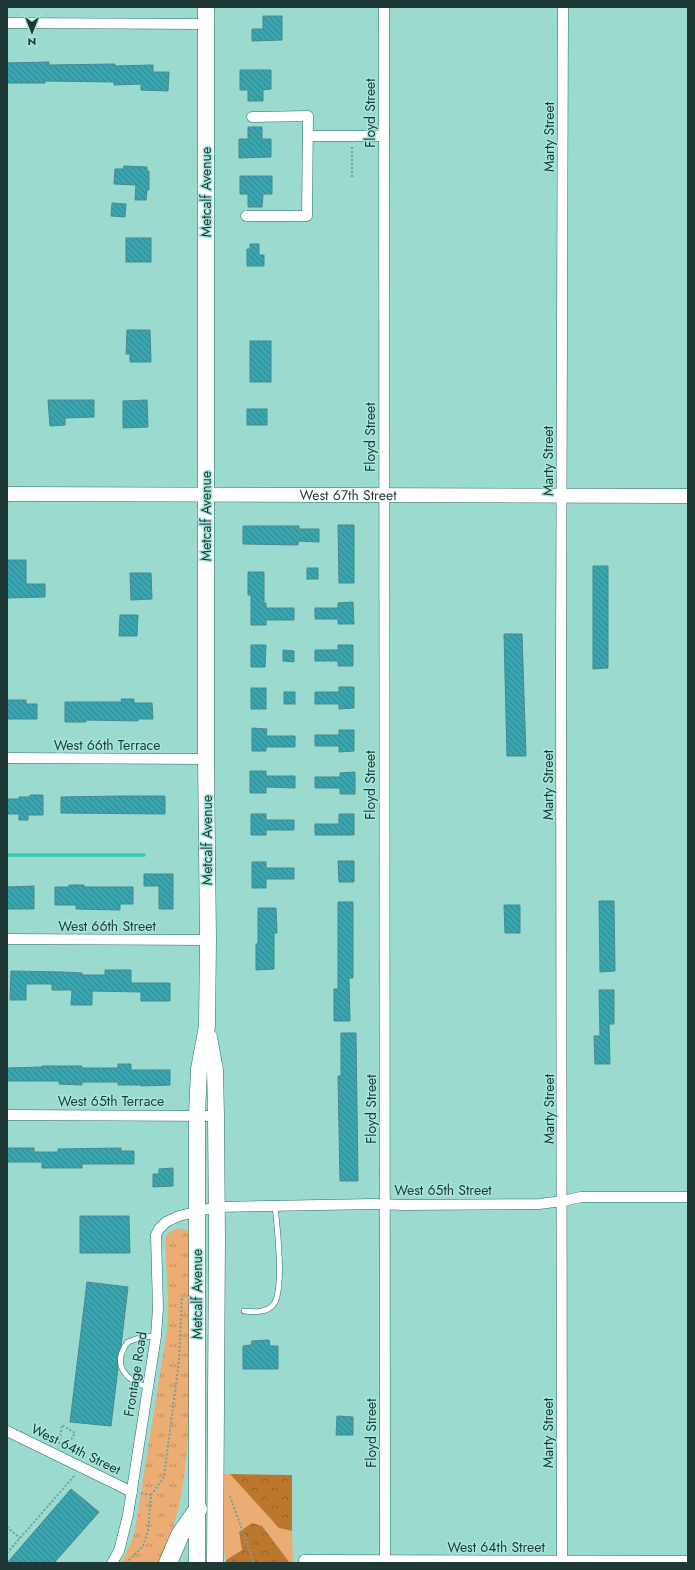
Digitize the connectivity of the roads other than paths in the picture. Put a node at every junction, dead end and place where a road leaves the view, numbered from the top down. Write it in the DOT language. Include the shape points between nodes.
graph roads {
  1 [pos="206,7"];
  2 [pos="384,7"];
  3 [pos="563,7"];
  4 [pos="7,23"];
  5 [pos="206,24"];
  6 [pos="252,117"];
  7 [pos="309,136"];
  8 [pos="384,136"];
  9 [pos="246,216"];
  10 [pos="7,494"];
  11 [pos="206,495"];
  12 [pos="384,495"];
  13 [pos="562,496"];
  14 [pos="688,496"];
  15 [pos="7,758"];
  16 [pos="206,759"];
  17 [pos="7,939"];
  18 [pos="208,940"];
  19 [pos="207,1026"];
  20 [pos="7,1115"];
  21 [pos="197,1116"];
  22 [pos="216,1116"];
  23 [pos="688,1197"];
  24 [pos="563,1201"];
  25 [pos="385,1204"];
  26 [pos="275,1206"];
  27 [pos="216,1207"];
  28 [pos="197,1212"];
  29 [pos="244,1311"];
  30 [pos="156,1336"];
  31 [pos="147,1387"];
  32 [pos="7,1431"];
  33 [pos="132,1492"];
  34 [pos="198,1509"];
  35 [pos="310,1561"];
  36 [pos="688,1561"];
  37 [pos="385,1562"];
  38 [pos="562,1562"];
  39 [pos="112,1563"];
  40 [pos="168,1563"];
  41 [pos="197,1563"];
  42 [pos="215,1563"];
  1 -- 5 [label="main road, Metcalf Avenue"];
  2 -- 8 [label="street, Floyd Street"];
  3 -- 13 [label="street, Marty Street"];
  4 -- 5 [label="street"];
  5 -- 11 [label="main road, Metcalf Avenue"];
  6 -- 7 [label="street" via="308,116"];
  7 -- 8 [label="street"];
  7 -- 9 [label="street" via="307,216"];
  8 -- 12 [label="street, Floyd Street"];
  10 -- 11 [label="street, West 67th Street"];
  11 -- 12 [label="street, West 67th Street"];
  11 -- 16 [label="main road, Metcalf Avenue"];
  12 -- 13 [label="street, West 67th Street"];
  12 -- 25 [label="street, Floyd Street"];
  13 -- 14 [label="street, West 67th Street"];
  13 -- 24 [label="street, Marty Street"];
  15 -- 16 [label="street, West 66th Terrace"];
  16 -- 18 [label="main road, Metcalf Avenue"];
  17 -- 18 [label="street, West 66th Street"];
  18 -- 19 [label="main road, Metcalf Avenue"];
  19 -- 21 [label="main road, Metcalf Avenue" via="199,1069"];
  19 -- 22 [label="main road, Metcalf Avenue" via="215,1070"];
  20 -- 21 [label="street, West 65th Terrace"];
  21 -- 22 [label="street, West 65th Terrace"];
  21 -- 28 [label="main road, Metcalf Avenue"];
  22 -- 27 [label="main road, Metcalf Avenue"];
  23 -- 24 [label="street, West 65th Street" via="581,1197"];
  24 -- 25 [label="street, West 65th Street" via="539,1204"];
  24 -- 38 [label="street, Marty Street"];
  25 -- 26 [label="street, West 65th Street"];
  25 -- 37 [label="street, Floyd Street"];
  26 -- 27 [label="street, West 65th Street"];
  26 -- 29 [label="lane" via="278,1299 265,1310"];
  27 -- 28 [label="street, West 65th Street"];
  27 -- 42 [label="main road, Metcalf Avenue"];
  28 -- 30 [label="street, Frontage Road" via="166,1222 156,1235"];
  28 -- 34 [label="main road, Metcalf Avenue"];
  30 -- 31 [label="street, Frontage Road"];
  30 -- 31 [label="lane" via="141,1337 128,1342 122,1353 124,1374"];
  31 -- 33 [label="street, Frontage Road"];
  32 -- 33 [label="street, West 64th Street"];
  33 -- 39 [label="street, Frontage Road" via="119,1551"];
  34 -- 40 [label="highway" via="180,1535"];
  34 -- 41 [label="main road, Metcalf Avenue"];
  35 -- 37 [label="street, West 64th Street"];
  36 -- 38 [label="street, West 64th Street"];
  37 -- 38 [label="street, West 64th Street"];
}
